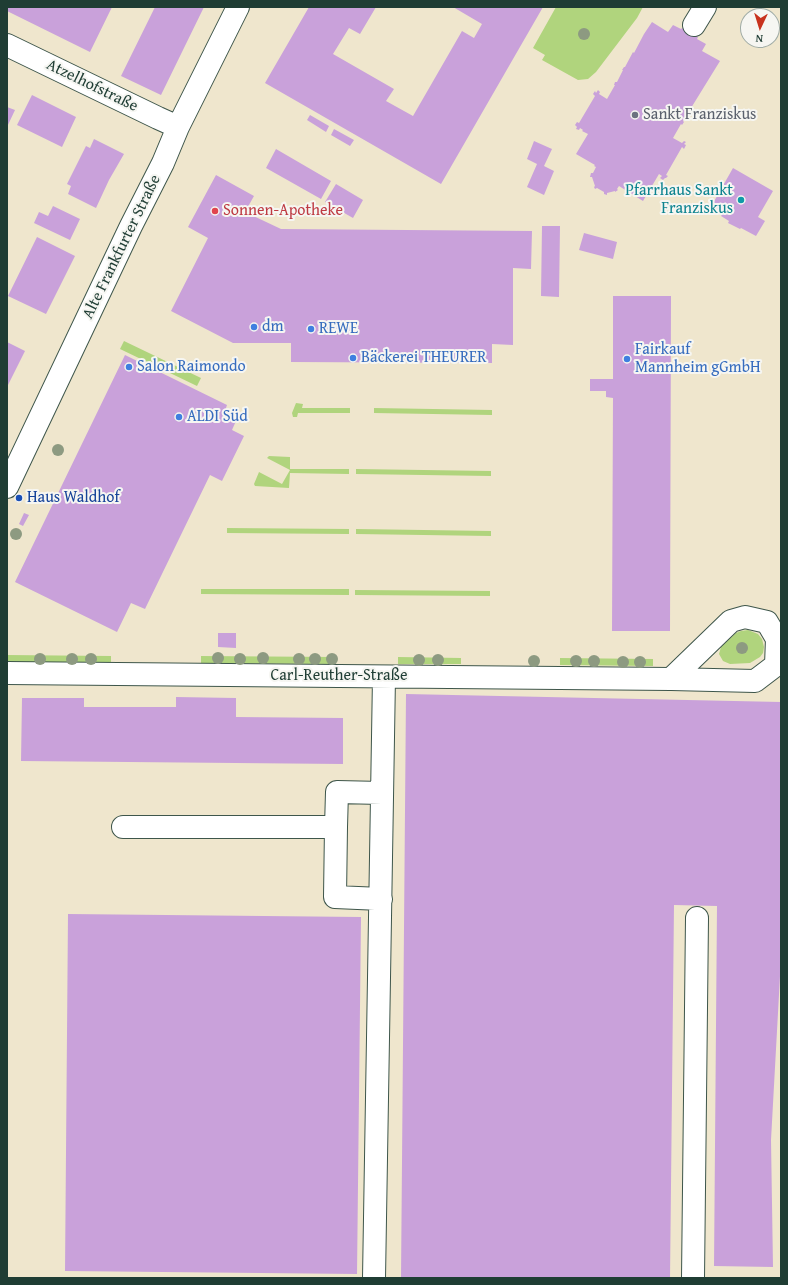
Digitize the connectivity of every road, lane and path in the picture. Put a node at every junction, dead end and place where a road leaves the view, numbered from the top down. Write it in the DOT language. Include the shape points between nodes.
graph roads {
  1 [pos="238,7"];
  2 [pos="7,45"];
  3 [pos="178,127"];
  4 [pos="7,487"];
  5 [pos="7,673"];
  6 [pos="384,677"];
  7 [pos="671,678"];
  8 [pos="382,793"];
  9 [pos="123,827"];
  10 [pos="336,827"];
  11 [pos="381,899"];
  12 [pos="697,918"];
  13 [pos="374,1278"];
  14 [pos="694,1278"];
  1 -- 3 [label="street, Alte Frankfurter Straße"];
  2 -- 3 [label="street, Atzelhofstraße"];
  3 -- 4 [label="street, Alte Frankfurter Straße"];
  5 -- 6 [label="street, Carl-Reuther-Straße"];
  6 -- 7 [label="street, Carl-Reuther-Straße"];
  6 -- 8 [label="street"];
  8 -- 10 [label="street" via="337,792"];
  8 -- 11 [label="street"];
  9 -- 10 [label="street"];
  10 -- 11 [label="street" via="335,897"];
  11 -- 13 [label="street"];
  12 -- 14 [label="street"];
}
